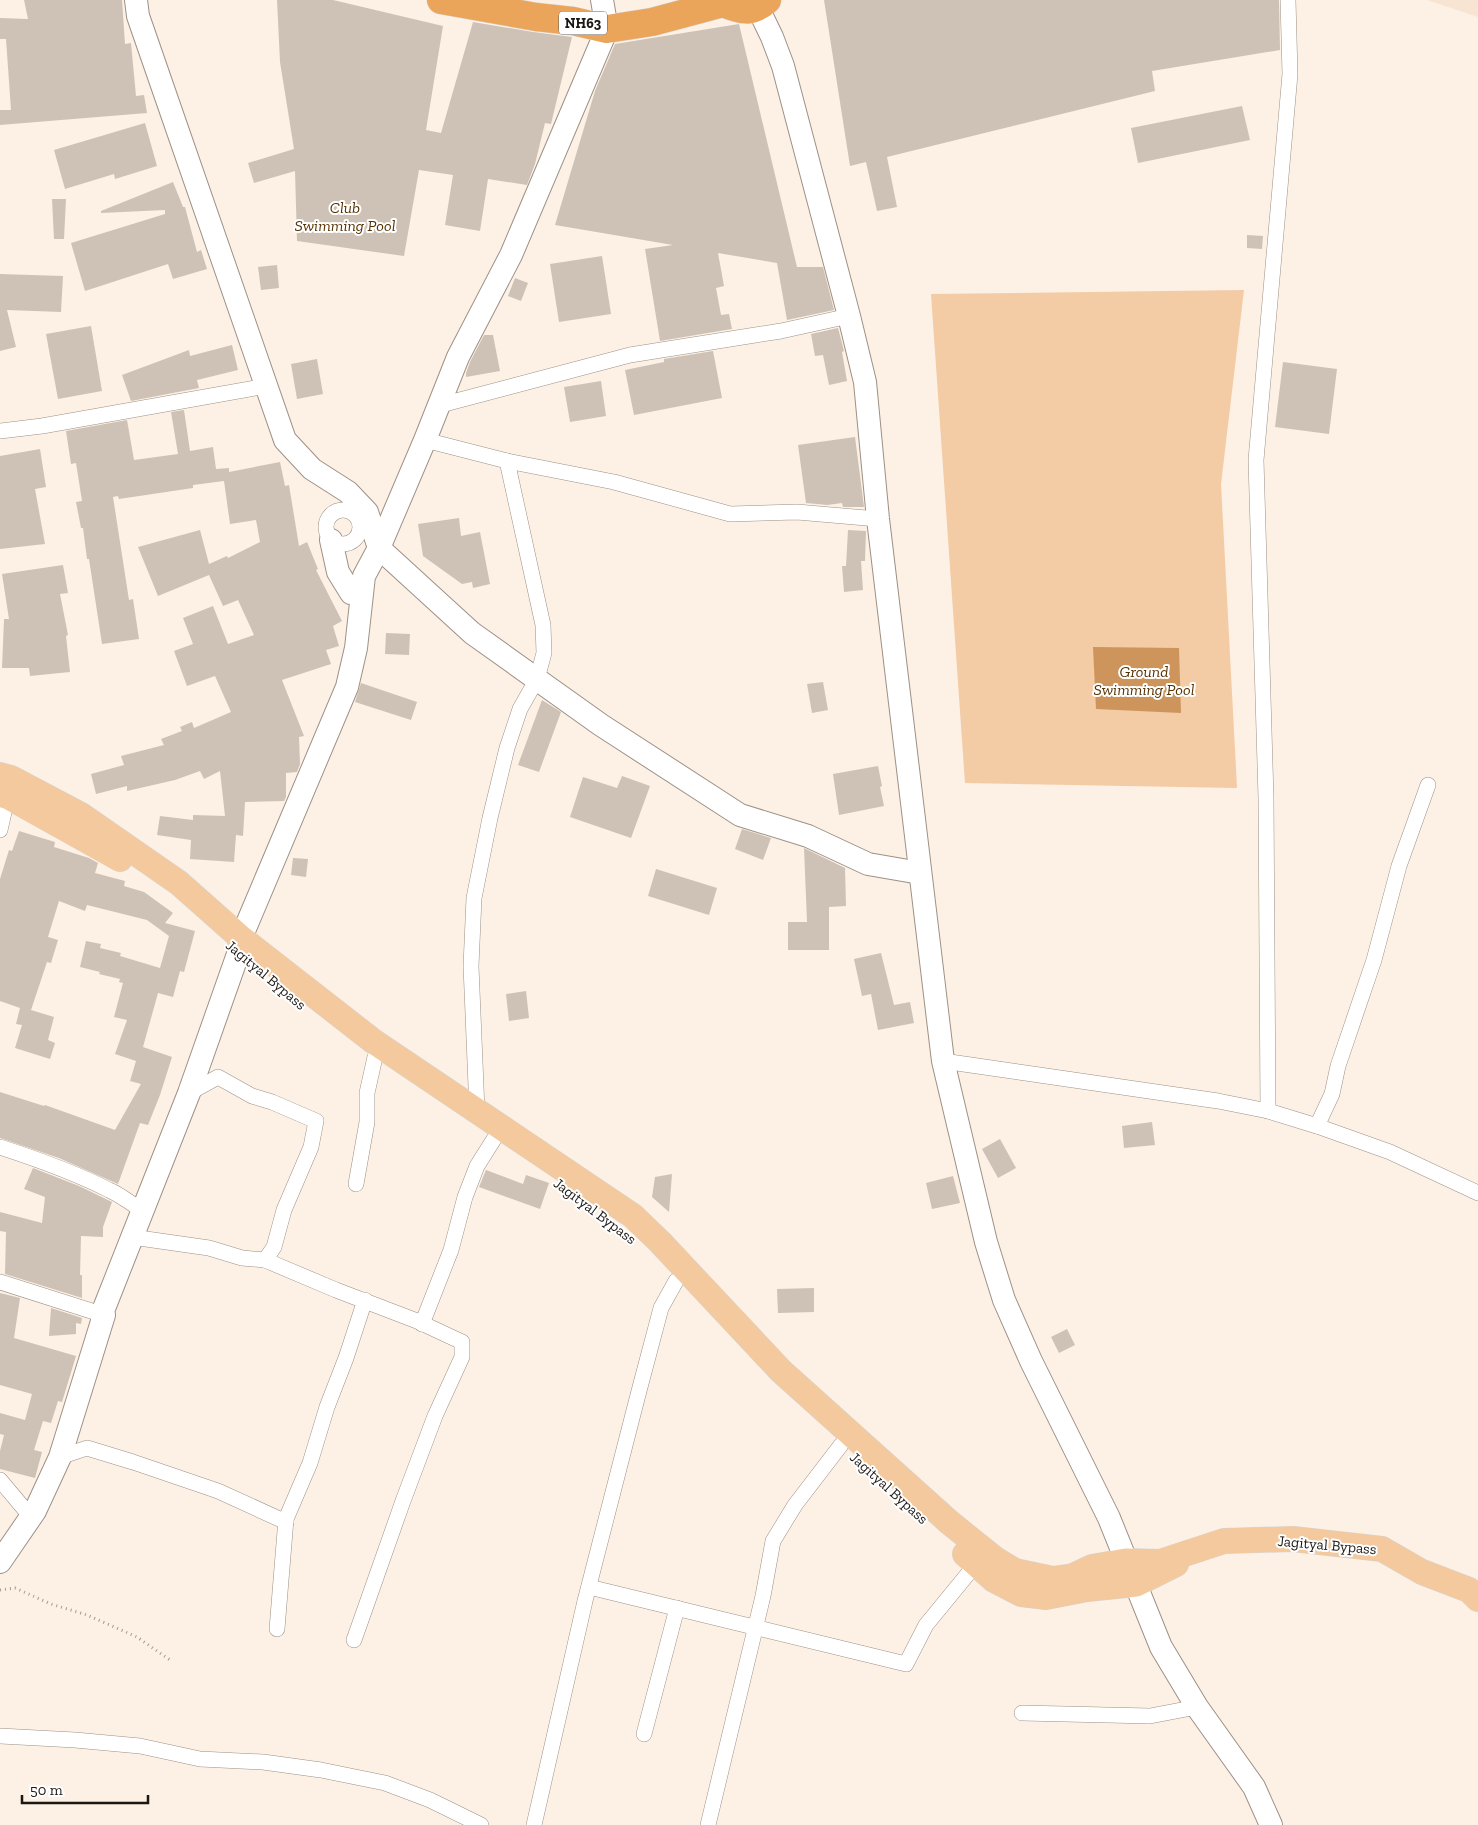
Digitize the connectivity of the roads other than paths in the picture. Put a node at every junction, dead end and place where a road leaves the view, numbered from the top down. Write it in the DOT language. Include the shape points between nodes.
graph roads {
  1 [pos="441,0"];
  2 [pos="602,0"];
  3 [pos="1288,0"];
  4 [pos="722,2"];
  5 [pos="762,4"];
  6 [pos="137,8"];
  7 [pos="606,29"];
  8 [pos="849,316"];
  9 [pos="266,386"];
  10 [pos="437,406"];
  11 [pos="0,431"];
  12 [pos="426,440"];
  13 [pos="507,461"];
  14 [pos="363,518"];
  15 [pos="878,518"];
  16 [pos="331,540"];
  17 [pos="379,548"];
  18 [pos="362,591"];
  19 [pos="537,679"];
  20 [pos="1428,785"];
  21 [pos="5,786"];
  22 [pos="0,830"];
  23 [pos="920,873"];
  24 [pos="240,946"];
  25 [pos="374,1057"];
  26 [pos="944,1061"];
  27 [pos="189,1093"];
  28 [pos="477,1110"];
  29 [pos="1268,1111"];
  30 [pos="1317,1126"];
  31 [pos="494,1138"];
  32 [pos="0,1147"];
  33 [pos="356,1184"];
  34 [pos="1478,1193"];
  35 [pos="142,1210"];
  36 [pos="132,1237"];
  37 [pos="266,1260"];
  38 [pos="676,1281"];
  39 [pos="0,1282"];
  40 [pos="365,1300"];
  41 [pos="104,1315"];
  42 [pos="422,1324"];
  43 [pos="841,1445"];
  44 [pos="60,1457"];
  45 [pos="0,1480"];
  46 [pos="30,1517"];
  47 [pos="286,1522"];
  48 [pos="1224,1541"];
  49 [pos="1126,1561"];
  50 [pos="0,1562"];
  51 [pos="976,1564"];
  52 [pos="1136,1584"];
  53 [pos="589,1587"];
  54 [pos="1478,1599"];
  55 [pos="677,1608"];
  56 [pos="756,1627"];
  57 [pos="277,1629"];
  58 [pos="354,1640"];
  59 [pos="1197,1707"];
  60 [pos="1022,1713"];
  61 [pos="644,1734"];
  62 [pos="0,1736"];
  63 [pos="481,1825"];
  64 [pos="534,1825"];
  65 [pos="708,1825"];
  66 [pos="1271,1825"];
  1 -- 7 [label="highway, NH63"];
  2 -- 7 [label="street"];
  3 -- 29 [label="street" via="1290,74 1256,460 1266,798"];
  4 -- 5 [label="highway, NH63" via="741,10"];
  4 -- 7 [label="highway, NH63" via="652,22"];
  5 -- 8 [label="street" via="783,66"];
  6 -- 9 [label="street"];
  7 -- 10 [label="street" via="511,255 458,356"];
  8 -- 10 [label="street" via="781,331 630,355"];
  8 -- 15 [label="street" via="865,382"];
  9 -- 11 [label="street"];
  9 -- 14 [label="street" via="285,440 312,469 348,492 367,512"];
  10 -- 12 [label="street"];
  12 -- 13 [label="street"];
  12 -- 17 [label="street"];
  13 -- 15 [label="street" via="614,482 730,514 797,512"];
  13 -- 19 [label="street" via="543,626 544,653"];
  14 -- 16 [label="street" via="352,542 341,545"];
  14 -- 16 [label="street" via="342,510 332,514 326,524"];
  14 -- 17 [label="street"];
  15 -- 23 [label="street"];
  16 -- 18 [label="street" via="338,572 350,593"];
  17 -- 18 [label="street" via="364,576"];
  17 -- 19 [label="street" via="472,633"];
  18 -- 24 [label="street" via="356,648 347,687"];
  19 -- 23 [label="street" via="601,725 740,815 808,836 868,864"];
  19 -- 28 [label="street" via="520,710 507,748 474,898 471,966"];
  20 -- 30 [label="street" via="1399,866 1374,960 1338,1066 1332,1094"];
  21 -- 22 [label="street"];
  21 -- 24 [label="main road, Jagityal Bypass" via="126,862"];
  23 -- 26 [label="street"];
  24 -- 25 [label="main road, Jagityal Bypass" via="303,1008"];
  24 -- 27 [label="street"];
  24 -- 28 [label="main road, Jagityal Bypass"];
  25 -- 31 [label="main road, Jagityal Bypass"];
  25 -- 33 [label="street"];
  26 -- 29 [label="street"];
  26 -- 49 [label="street" via="986,1242 1004,1300 1109,1518"];
  27 -- 35 [label="street"];
  27 -- 37 [label="street" via="218,1077 252,1096 316,1122 311,1147 284,1210 274,1247"];
  28 -- 49 [label="main road, Jagityal Bypass" via="633,1216 781,1371 942,1516 995,1559 1015,1571 1053,1579 1073,1576 1092,1566"];
  29 -- 30 [label="street"];
  30 -- 34 [label="street" via="1390,1152"];
  31 -- 38 [label="main road, Jagityal Bypass" via="595,1207 628,1233"];
  31 -- 42 [label="street" via="477,1166 451,1250"];
  32 -- 35 [label="street" via="111,1190"];
  35 -- 36 [label="street"];
  36 -- 37 [label="street"];
  36 -- 41 [label="street"];
  37 -- 40 [label="street"];
  38 -- 43 [label="main road, Jagityal Bypass"];
  38 -- 53 [label="street" via="661,1308"];
  39 -- 41 [label="street"];
  40 -- 42 [label="street"];
  40 -- 47 [label="street" via="310,1464"];
  41 -- 44 [label="street"];
  42 -- 58 [label="street" via="462,1342 462,1357 403,1501"];
  43 -- 51 [label="main road, Jagityal Bypass"];
  43 -- 56 [label="street" via="772,1541"];
  44 -- 46 [label="street"];
  44 -- 47 [label="street" via="87,1448 94,1450 218,1491"];
  45 -- 46 [label="street"];
  46 -- 50 [label="street"];
  47 -- 57 [label="street"];
  48 -- 49 [label="main road, Jagityal Bypass" via="1160,1562"];
  48 -- 52 [label="main road, Jagityal Bypass"];
  48 -- 54 [label="main road, Jagityal Bypass" via="1294,1539 1382,1549 1422,1572 1468,1590"];
  49 -- 52 [label="street"];
  51 -- 52 [label="main road, Jagityal Bypass" via="994,1580 1021,1594 1046,1597"];
  51 -- 56 [label="street" via="926,1625 906,1664"];
  52 -- 59 [label="street" via="1161,1647"];
  53 -- 55 [label="street"];
  53 -- 64 [label="street"];
  55 -- 56 [label="street"];
  55 -- 61 [label="street"];
  56 -- 65 [label="street"];
  59 -- 60 [label="street" via="1150,1716"];
  59 -- 66 [label="street" via="1254,1787"];
  62 -- 63 [label="street" via="75,1740 200,1759 263,1762 321,1770 384,1783 430,1800"];
}
